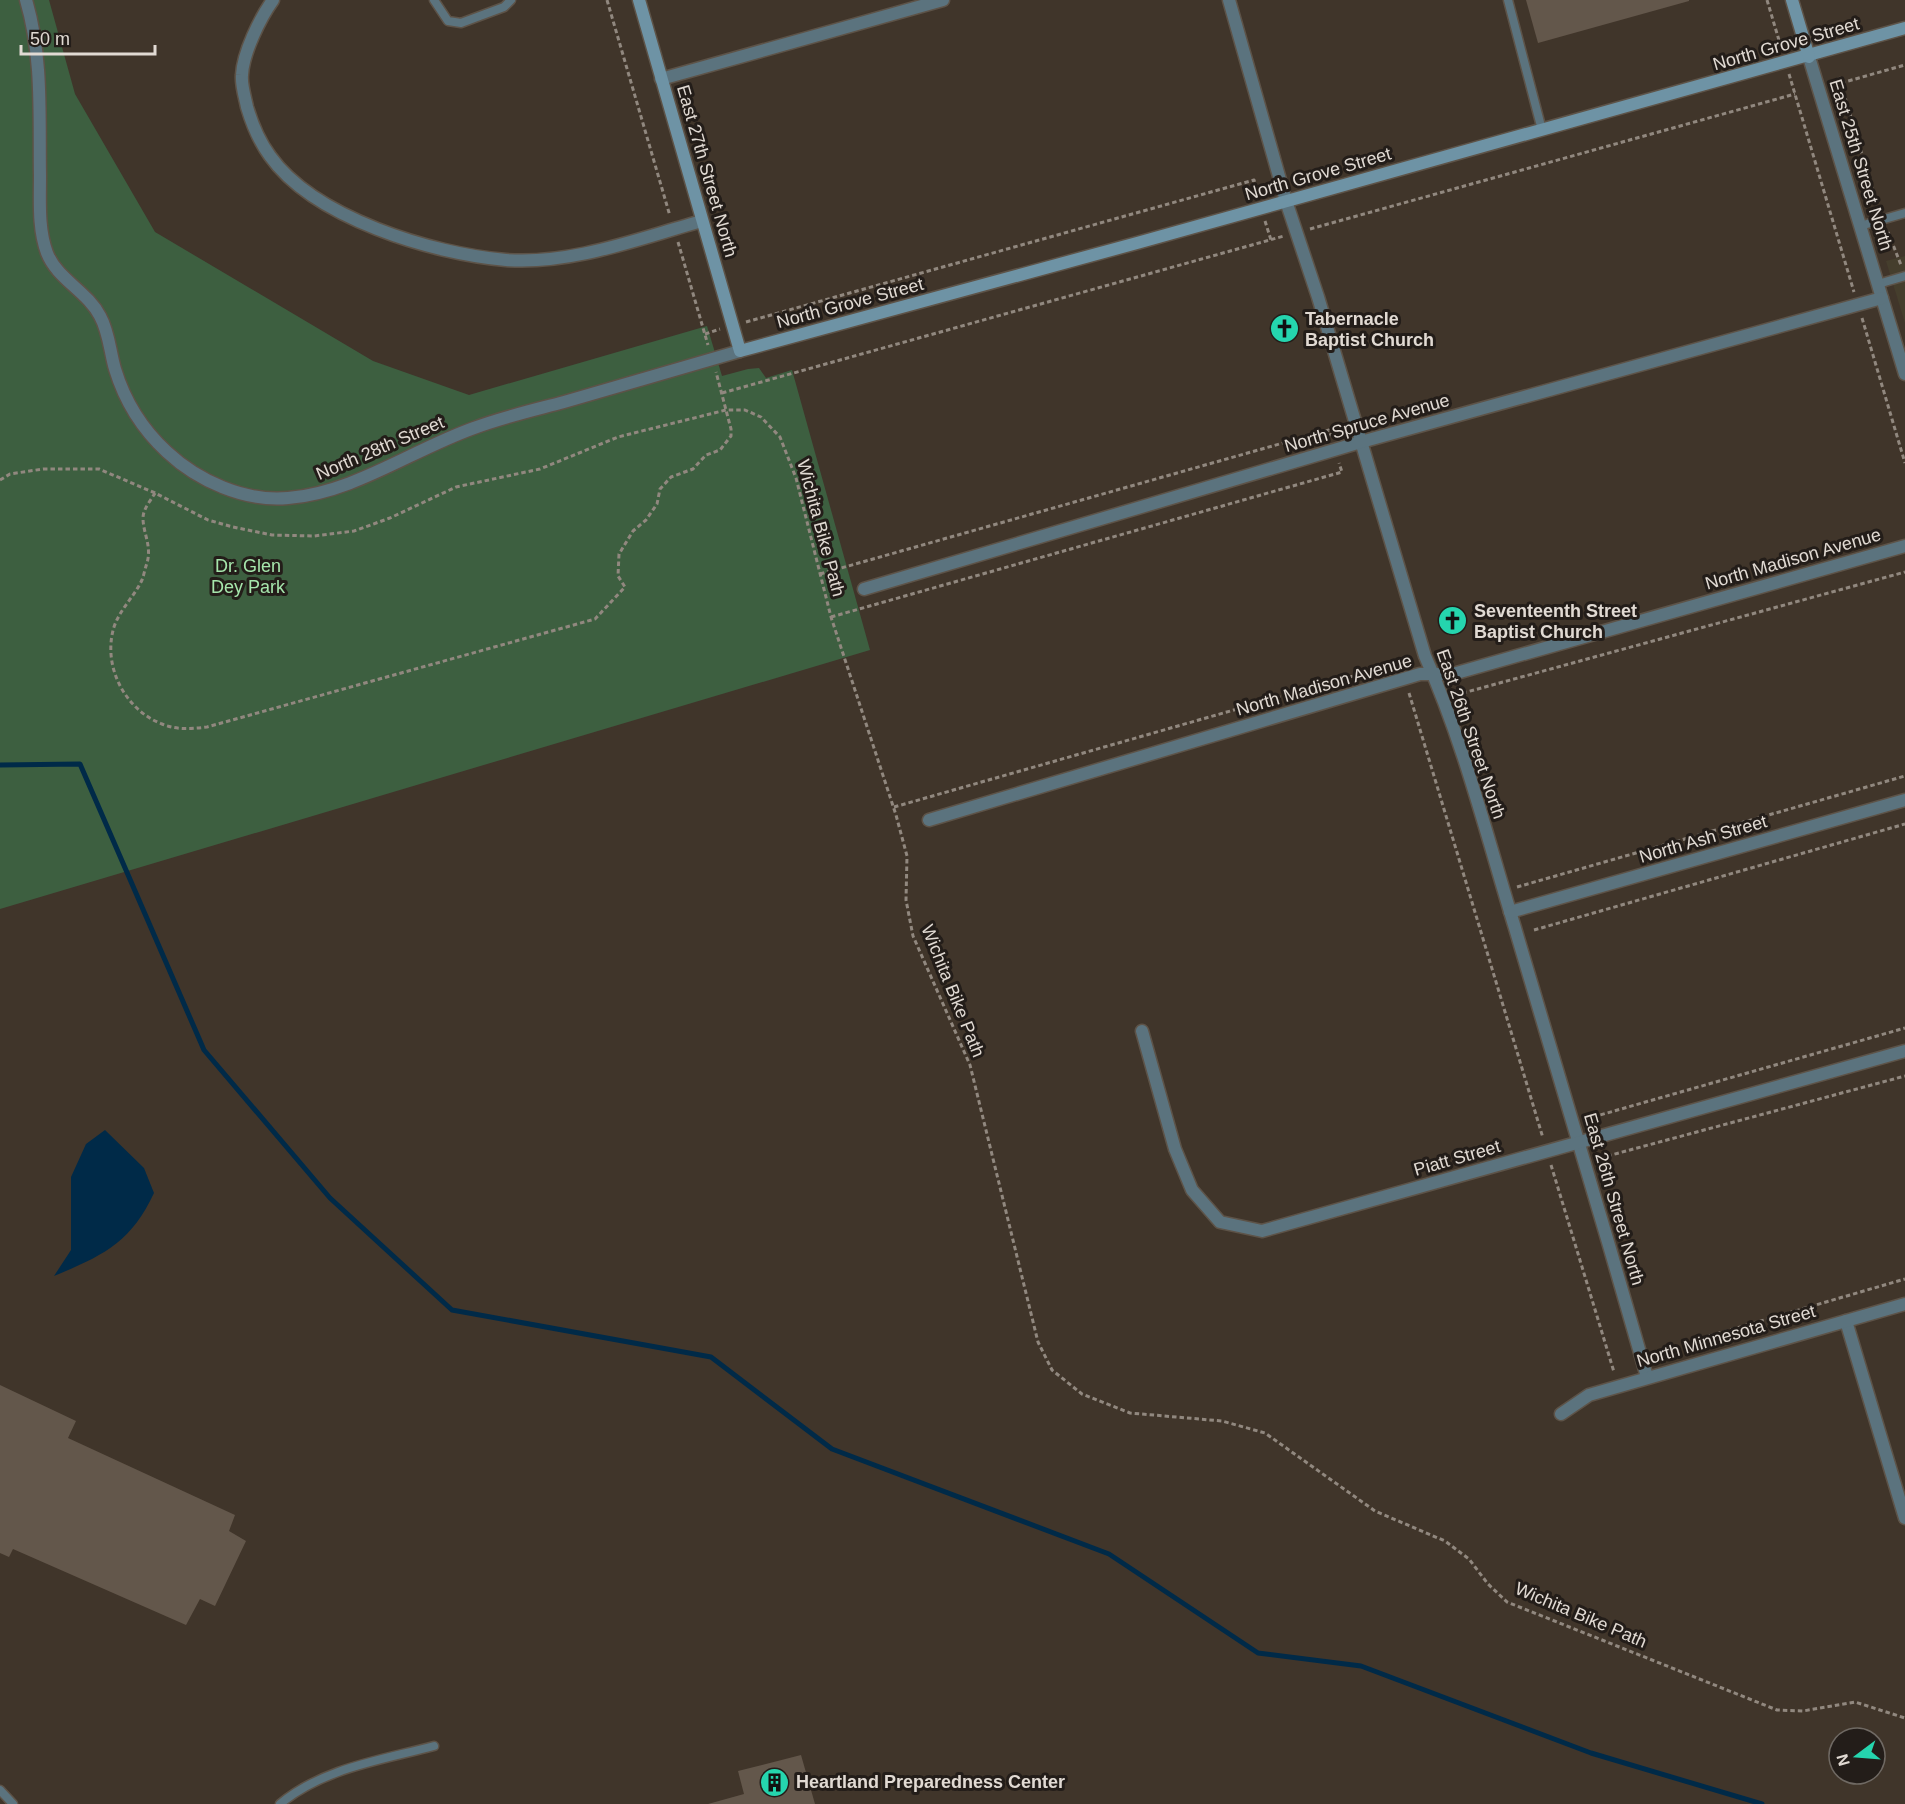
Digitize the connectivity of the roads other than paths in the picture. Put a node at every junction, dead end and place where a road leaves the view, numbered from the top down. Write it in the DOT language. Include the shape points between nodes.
graph roads {
  1 [pos="26,0"];
  2 [pos="434,0"];
  3 [pos="511,0"];
  4 [pos="639,0"];
  5 [pos="943,0"];
  6 [pos="1229,0"];
  7 [pos="1508,0"];
  8 [pos="1792,0"];
  9 [pos="270,1"];
  10 [pos="1905,28"];
  11 [pos="1809,57"];
  12 [pos="662,79"];
  13 [pos="1542,130"];
  14 [pos="1286,201"];
  15 [pos="1905,213"];
  16 [pos="702,221"];
  17 [pos="1860,226"];
  18 [pos="1905,276"];
  19 [pos="1878,284"];
  20 [pos="1882,298"];
  21 [pos="740,351"];
  22 [pos="1905,374"];
  23 [pos="1361,442"];
  24 [pos="1905,546"];
  25 [pos="864,589"];
  26 [pos="1433,674"];
  27 [pos="1905,800"];
  28 [pos="929,820"];
  29 [pos="1510,912"];
  30 [pos="1142,1031"];
  31 [pos="1905,1051"];
  32 [pos="1580,1143"];
  33 [pos="1905,1304"];
  34 [pos="1846,1320"];
  35 [pos="1647,1377"];
  36 [pos="1561,1413"];
  37 [pos="1905,1518"];
  38 [pos="434,1746"];
  39 [pos="0,1790"];
  40 [pos="13,1804"];
  41 [pos="280,1804"];
  1 -- 21 [label="street, North 28th Street" via="38,51 40,223 47,254 59,272 96,307 127,402 145,429 186,468 211,482 258,498 314,495 476,427"];
  2 -- 3 [label="lane" via="448,21 461,23 504,7"];
  4 -- 12 [label="street, East 27th Street North"];
  5 -- 12 [label="street"];
  6 -- 14 [label="street, East 26th Street North"];
  7 -- 13 [label="lane"];
  8 -- 11 [label="street, East 25th Street North"];
  9 -- 16 [label="street" via="258,23 242,75 251,119 259,139 278,165 317,199 347,216 435,247 507,260 590,252"];
  10 -- 11 [label="street, North Grove Street"];
  11 -- 13 [label="street, North Grove Street"];
  11 -- 17 [label="street, East 25th Street North"];
  12 -- 16 [label="street, East 27th Street North"];
  13 -- 14 [label="street, North Grove Street"];
  14 -- 21 [label="street, North Grove Street"];
  14 -- 23 [label="street, East 26th Street North"];
  15 -- 17 [label="lane"];
  16 -- 21 [label="street, East 27th Street North"];
  17 -- 19 [label="street, East 25th Street North"];
  18 -- 19 [label="lane"];
  19 -- 20 [label="street, East 25th Street North"];
  20 -- 22 [label="street, East 25th Street North"];
  20 -- 23 [label="street, North Spruce Avenue"];
  23 -- 25 [label="street, North Spruce Avenue"];
  23 -- 26 [label="street, East 26th Street North"];
  24 -- 26 [label="street, North Madison Avenue" via="1453,674"];
  26 -- 28 [label="street, North Madison Avenue" via="1420,674"];
  26 -- 29 [label="street, East 26th Street North"];
  27 -- 29 [label="street, North Ash Street"];
  29 -- 32 [label="street, East 26th Street North"];
  30 -- 32 [label="street, Piatt Street" via="1175,1149 1192,1190 1220,1222 1262,1231"];
  31 -- 32 [label="street, Piatt Street"];
  32 -- 35 [label="street, East 26th Street North"];
  33 -- 34 [label="street, North Minnesota Street"];
  34 -- 35 [label="street, North Minnesota Street"];
  34 -- 37 [label="street"];
  35 -- 36 [label="street, North Minnesota Street" via="1588,1395"];
  38 -- 41 [label="lane" via="325,1777"];
  39 -- 40 [label="lane"];
}
